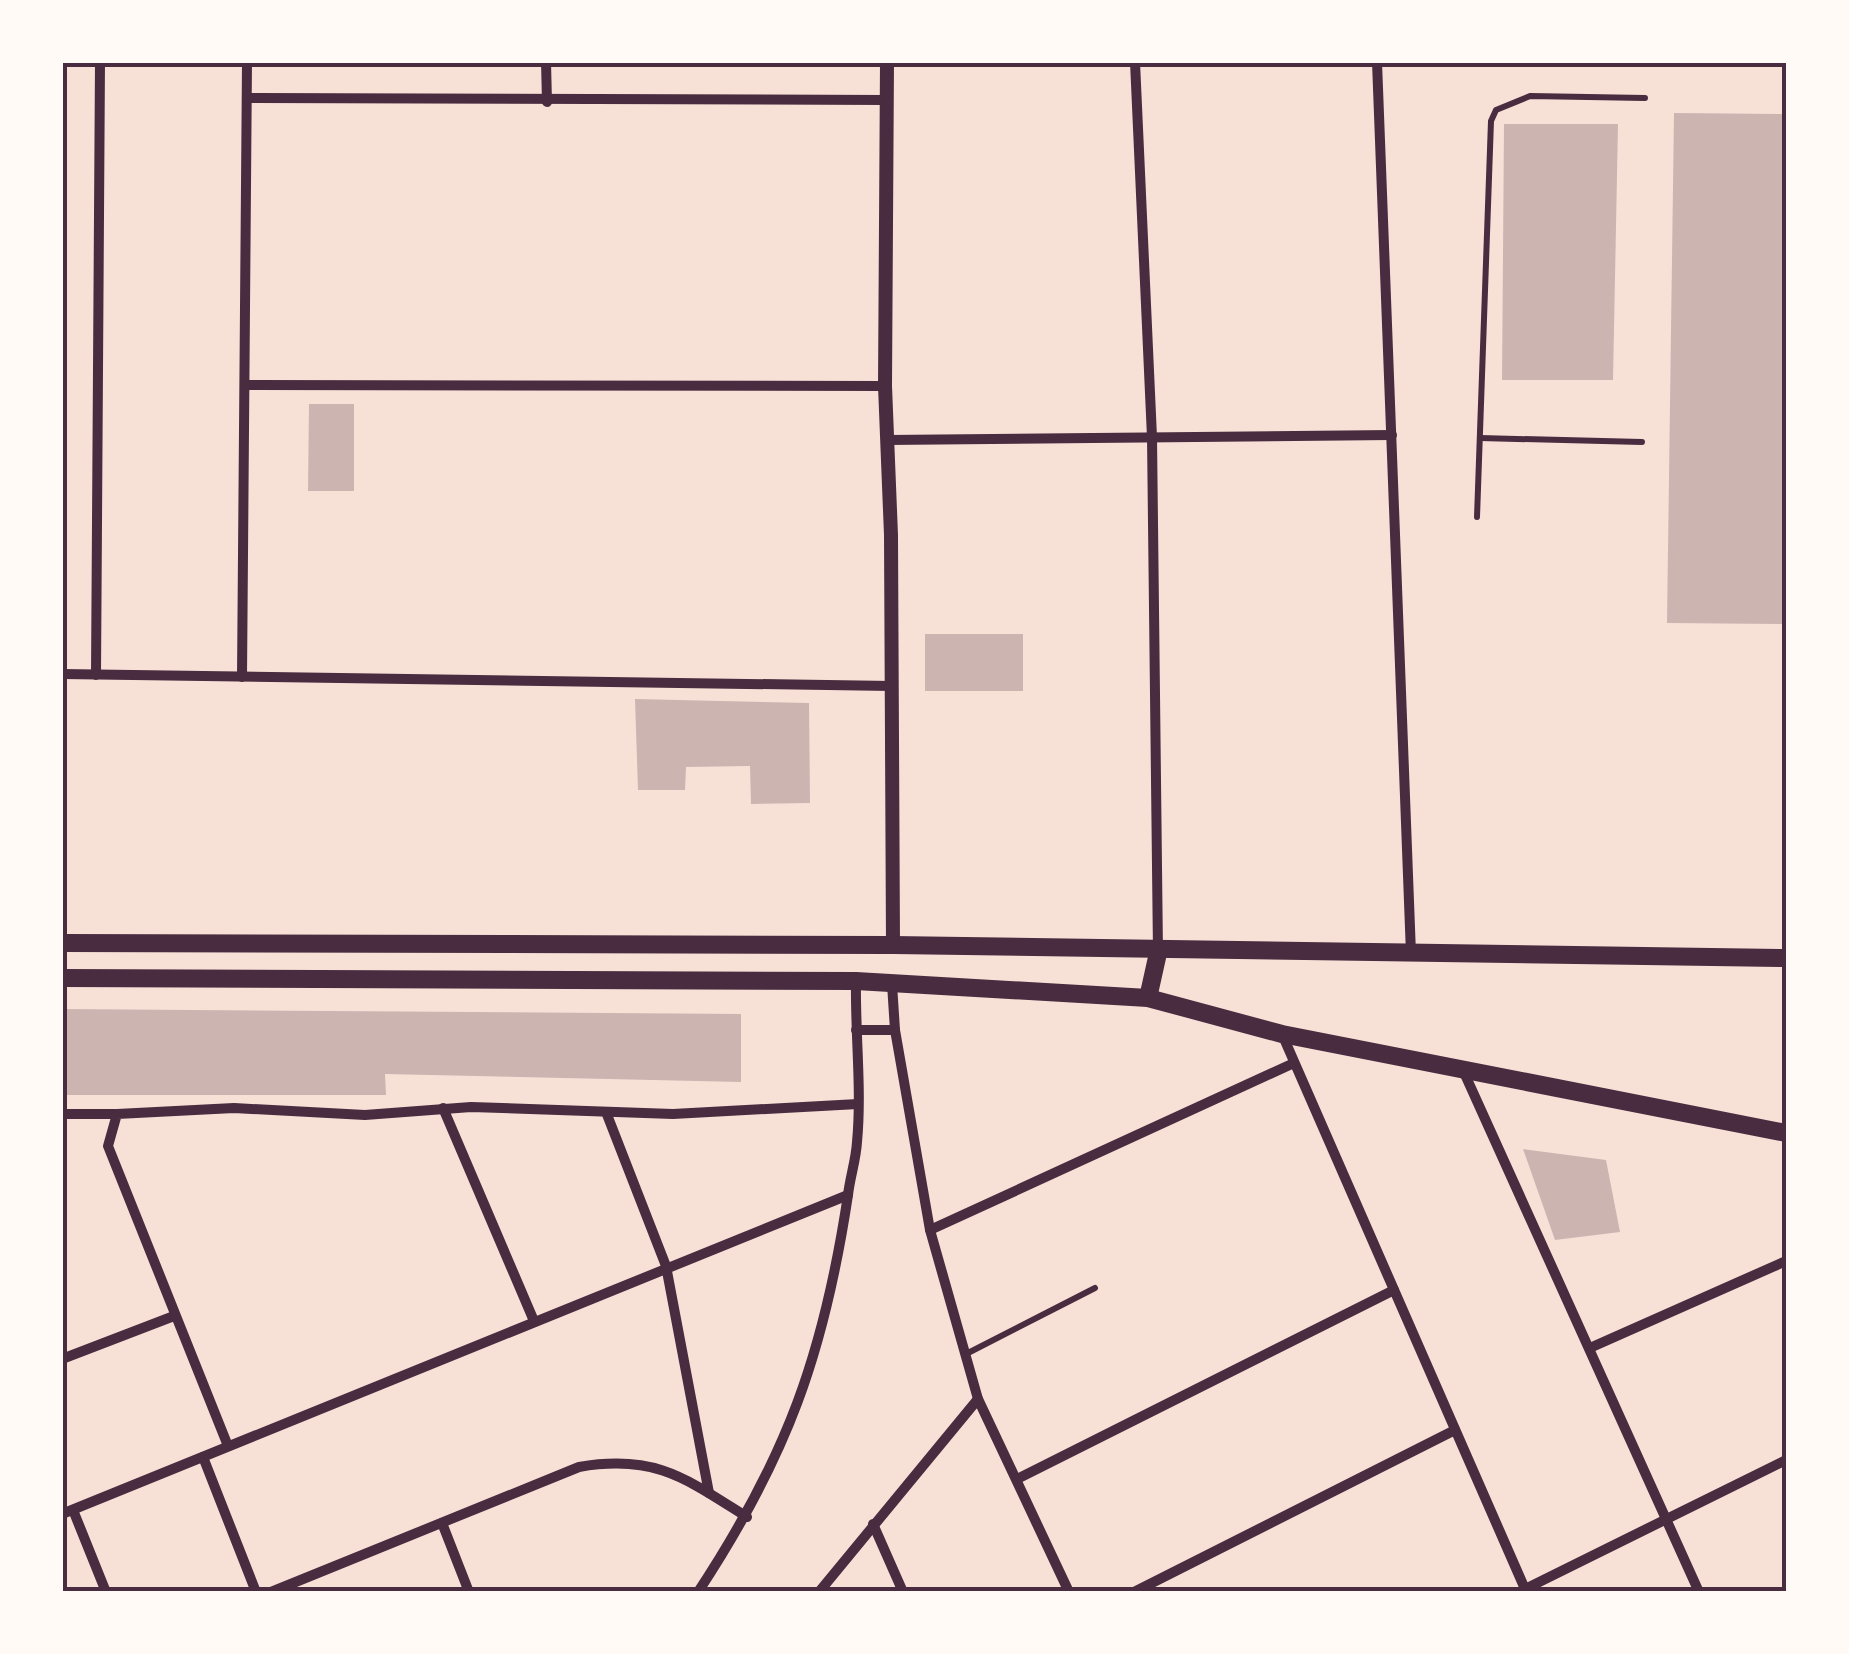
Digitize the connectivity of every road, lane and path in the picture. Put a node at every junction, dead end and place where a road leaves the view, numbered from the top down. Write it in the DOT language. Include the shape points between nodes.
graph roads {
  1 [pos="100,62"];
  2 [pos="247,62"];
  3 [pos="546,62"];
  4 [pos="887,62"];
  5 [pos="1135,62"];
  6 [pos="1377,62"];
  7 [pos="246,98"];
  8 [pos="1645,98"];
  9 [pos="887,100"];
  10 [pos="548,102"];
  11 [pos="246,386"];
  12 [pos="885,386"];
  13 [pos="1392,435"];
  14 [pos="1152,438"];
  15 [pos="1480,438"];
  16 [pos="886,440"];
  17 [pos="1642,442"];
  18 [pos="1476,516"];
  19 [pos="62,674"];
  20 [pos="96,675"];
  21 [pos="242,677"];
  22 [pos="892,686"];
  23 [pos="62,943"];
  24 [pos="893,945"];
  25 [pos="272,947"];
  26 [pos="1158,952"];
  27 [pos="1411,954"];
  28 [pos="1786,958"];
  29 [pos="62,978"];
  30 [pos="272,980"];
  31 [pos="856,981"];
  32 [pos="892,984"];
  33 [pos="1148,998"];
  34 [pos="856,1030"];
  35 [pos="894,1030"];
  36 [pos="1282,1034"];
  37 [pos="1294,1062"];
  38 [pos="1462,1067"];
  39 [pos="858,1104"];
  40 [pos="443,1108"];
  41 [pos="606,1112"];
  42 [pos="62,1114"];
  43 [pos="117,1114"];
  44 [pos="1786,1133"];
  45 [pos="848,1195"];
  46 [pos="930,1230"];
  47 [pos="1786,1261"];
  48 [pos="666,1266"];
  49 [pos="1095,1288"];
  50 [pos="1394,1290"];
  51 [pos="174,1316"];
  52 [pos="534,1321"];
  53 [pos="1592,1347"];
  54 [pos="965,1355"];
  55 [pos="62,1360"];
  56 [pos="978,1399"];
  57 [pos="1456,1430"];
  58 [pos="228,1446"];
  59 [pos="203,1456"];
  60 [pos="1786,1460"];
  61 [pos="1017,1480"];
  62 [pos="708,1493"];
  63 [pos="68,1512"];
  64 [pos="747,1518"];
  65 [pos="1666,1520"];
  66 [pos="442,1523"];
  67 [pos="873,1524"];
  68 [pos="1522,1590"];
  69 [pos="106,1592"];
  70 [pos="256,1592"];
  71 [pos="271,1592"];
  72 [pos="469,1592"];
  73 [pos="698,1592"];
  74 [pos="819,1592"];
  75 [pos="903,1592"];
  76 [pos="1069,1592"];
  77 [pos="1134,1592"];
  78 [pos="1698,1592"];
  1 -- 20 [label="street"];
  2 -- 7 [label="street"];
  3 -- 10 [label="street"];
  4 -- 9 [label="street"];
  5 -- 14 [label="street"];
  6 -- 13 [label="street"];
  7 -- 10 [label="street"];
  7 -- 11 [label="street"];
  8 -- 15 [label="lane" via="1530,96 1496,110"];
  9 -- 10 [label="street"];
  9 -- 12 [label="street"];
  11 -- 12 [label="street"];
  11 -- 21 [label="street"];
  12 -- 16 [label="street"];
  13 -- 14 [label="street"];
  13 -- 27 [label="street"];
  14 -- 16 [label="street"];
  14 -- 26 [label="street"];
  15 -- 17 [label="lane"];
  15 -- 18 [label="lane"];
  16 -- 22 [label="street"];
  19 -- 20 [label="street"];
  20 -- 21 [label="street"];
  21 -- 22 [label="street"];
  22 -- 24 [label="street"];
  23 -- 25 [label="main road"];
  24 -- 25 [label="main road"];
  24 -- 26 [label="main road"];
  25 -- 30 [label="main road"];
  26 -- 27 [label="main road"];
  26 -- 33 [label="main road"];
  27 -- 28 [label="main road"];
  29 -- 30 [label="main road"];
  30 -- 31 [label="main road"];
  31 -- 32 [label="main road"];
  31 -- 34 [label="street"];
  32 -- 33 [label="main road"];
  32 -- 35 [label="street"];
  33 -- 36 [label="main road"];
  34 -- 35 [label="street"];
  34 -- 39 [label="street"];
  35 -- 46 [label="street"];
  36 -- 37 [label="street"];
  36 -- 38 [label="main road"];
  37 -- 46 [label="street"];
  37 -- 50 [label="street"];
  38 -- 44 [label="main road"];
  38 -- 53 [label="street"];
  39 -- 41 [label="street"];
  39 -- 45 [label="street"];
  40 -- 41 [label="street"];
  40 -- 43 [label="street" via="365,1115 234,1108"];
  40 -- 52 [label="street"];
  41 -- 48 [label="street"];
  42 -- 43 [label="street"];
  43 -- 51 [label="street" via="108,1146"];
  45 -- 48 [label="street"];
  45 -- 64 [label="street" via="810,1377"];
  46 -- 54 [label="street"];
  47 -- 53 [label="street"];
  48 -- 52 [label="street"];
  48 -- 62 [label="street"];
  49 -- 54 [label="lane"];
  50 -- 57 [label="street"];
  50 -- 61 [label="street"];
  51 -- 55 [label="street"];
  51 -- 58 [label="street"];
  52 -- 58 [label="street"];
  53 -- 65 [label="street"];
  54 -- 56 [label="street"];
  56 -- 61 [label="street"];
  56 -- 67 [label="street"];
  57 -- 68 [label="street"];
  57 -- 77 [label="street"];
  58 -- 59 [label="street"];
  59 -- 63 [label="street"];
  59 -- 70 [label="street"];
  60 -- 65 [label="street"];
  61 -- 76 [label="street"];
  62 -- 64 [label="street"];
  62 -- 66 [label="street" via="654,1464 616,1460 579,1466"];
  63 -- 69 [label="street"];
  64 -- 73 [label="street"];
  65 -- 68 [label="street"];
  65 -- 78 [label="street"];
  66 -- 71 [label="street"];
  66 -- 72 [label="street"];
  67 -- 74 [label="street"];
  67 -- 75 [label="street"];
}
